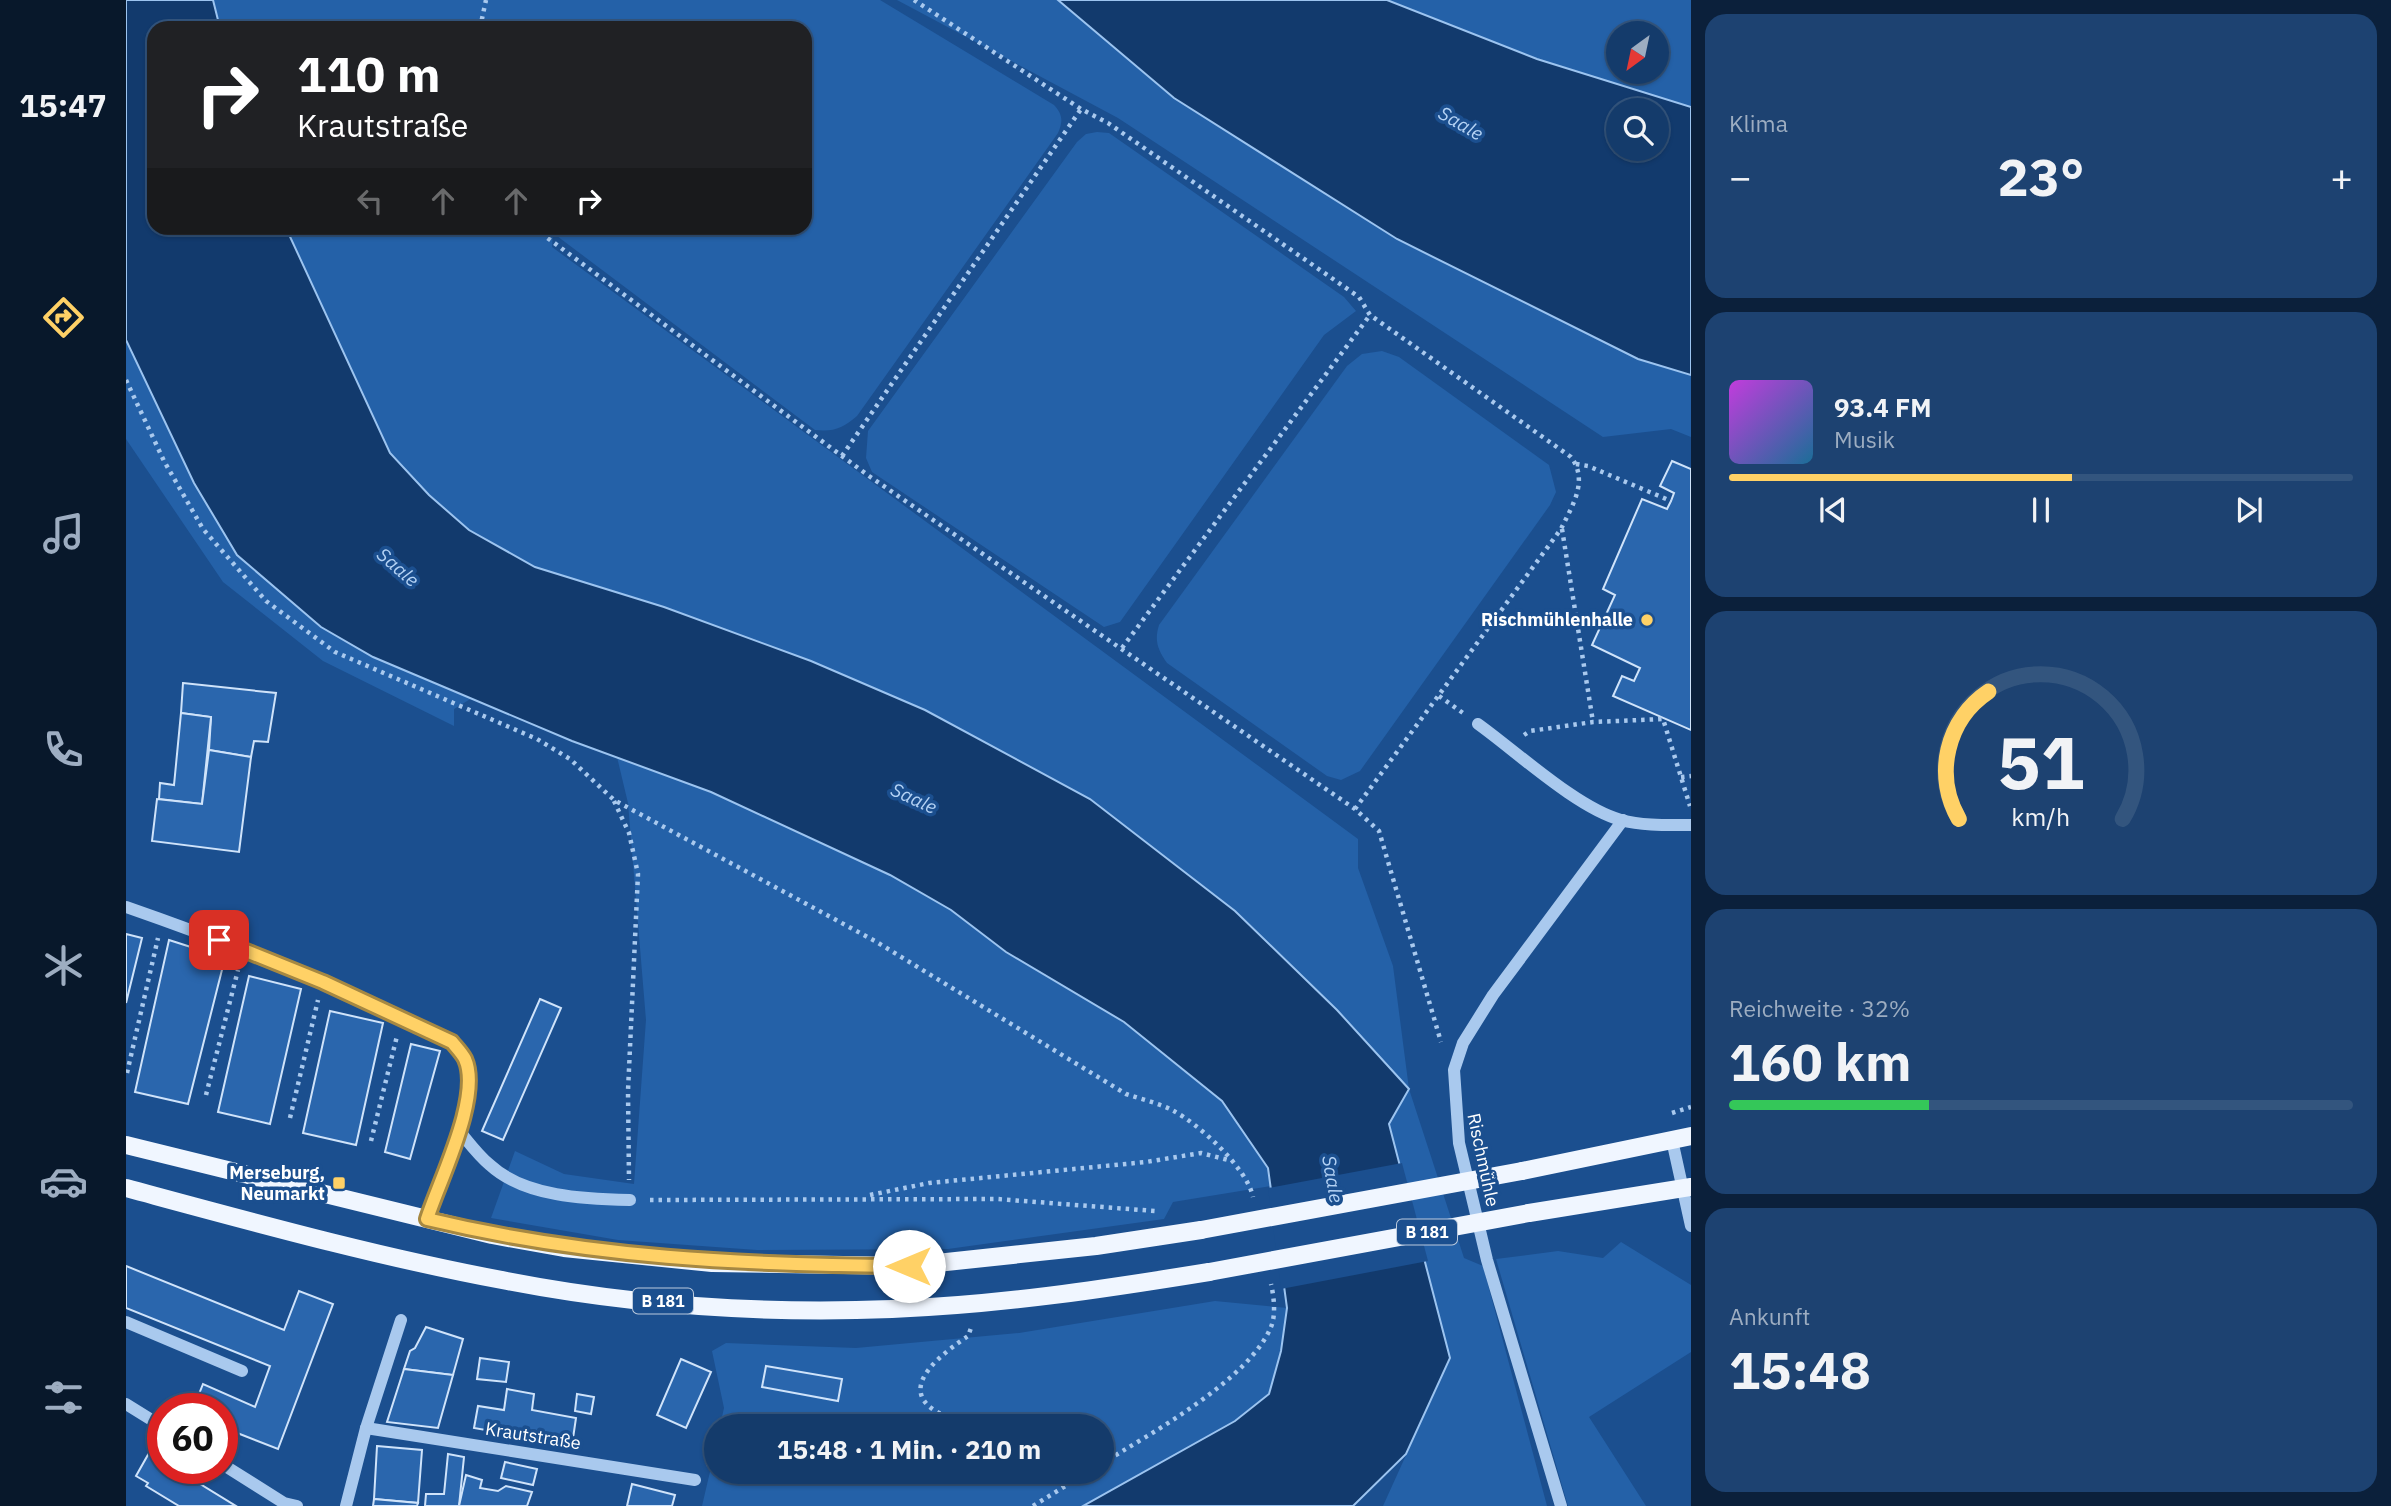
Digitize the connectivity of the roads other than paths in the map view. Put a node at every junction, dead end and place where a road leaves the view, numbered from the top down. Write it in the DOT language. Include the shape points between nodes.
graph roads {
  1 [pos="1478,724"];
  2 [pos="1623,820"];
  3 [pos="1691,825"];
  4 [pos="126,907"];
  5 [pos="461,1133"];
  6 [pos="1691,1136"];
  7 [pos="1672,1140"];
  8 [pos="126,1145"];
  9 [pos="126,1188"];
  10 [pos="1686,1188"];
  11 [pos="630,1200"];
  12 [pos="427,1219"];
  13 [pos="1691,1226"];
  14 [pos="401,1320"];
  15 [pos="126,1322"];
  16 [pos="242,1371"];
  17 [pos="126,1404"];
  18 [pos="147,1417"];
  19 [pos="366,1428"];
  20 [pos="238,1474"];
  21 [pos="695,1480"];
  22 [pos="297,1506"];
  23 [pos="346,1506"];
  24 [pos="1561,1506"];
  1 -- 2 [label="street" via="1566,789"];
  2 -- 3 [label="street"];
  2 -- 24 [label="street, Rischmühle" via="1493,995 1464,1043 1454,1070 1459,1143 1487,1260"];
  4 -- 5 [label="street" via="244,949 452,1042 466,1060 468,1079"];
  5 -- 11 [label="street" via="491,1167 527,1187 591,1199"];
  5 -- 12 [label="street"];
  6 -- 7 [label="main road, B 181"];
  7 -- 10 [label="street"];
  7 -- 12 [label="main road, B 181, bridge" via="1201,1230 987,1260 909,1266 712,1263 564,1248"];
  8 -- 12 [label="main road, B 181"];
  9 -- 10 [label="main road, B 181, bridge" via="300,1235 508,1282 726,1306 890,1309 997,1303 1209,1272"];
  10 -- 13 [label="street"];
  14 -- 19 [label="street"];
  15 -- 16 [label="street"];
  17 -- 18 [label="street"];
  19 -- 21 [label="street, Krautstraße"];
  19 -- 23 [label="street"];
  20 -- 22 [label="street" via="284,1503"];
}
